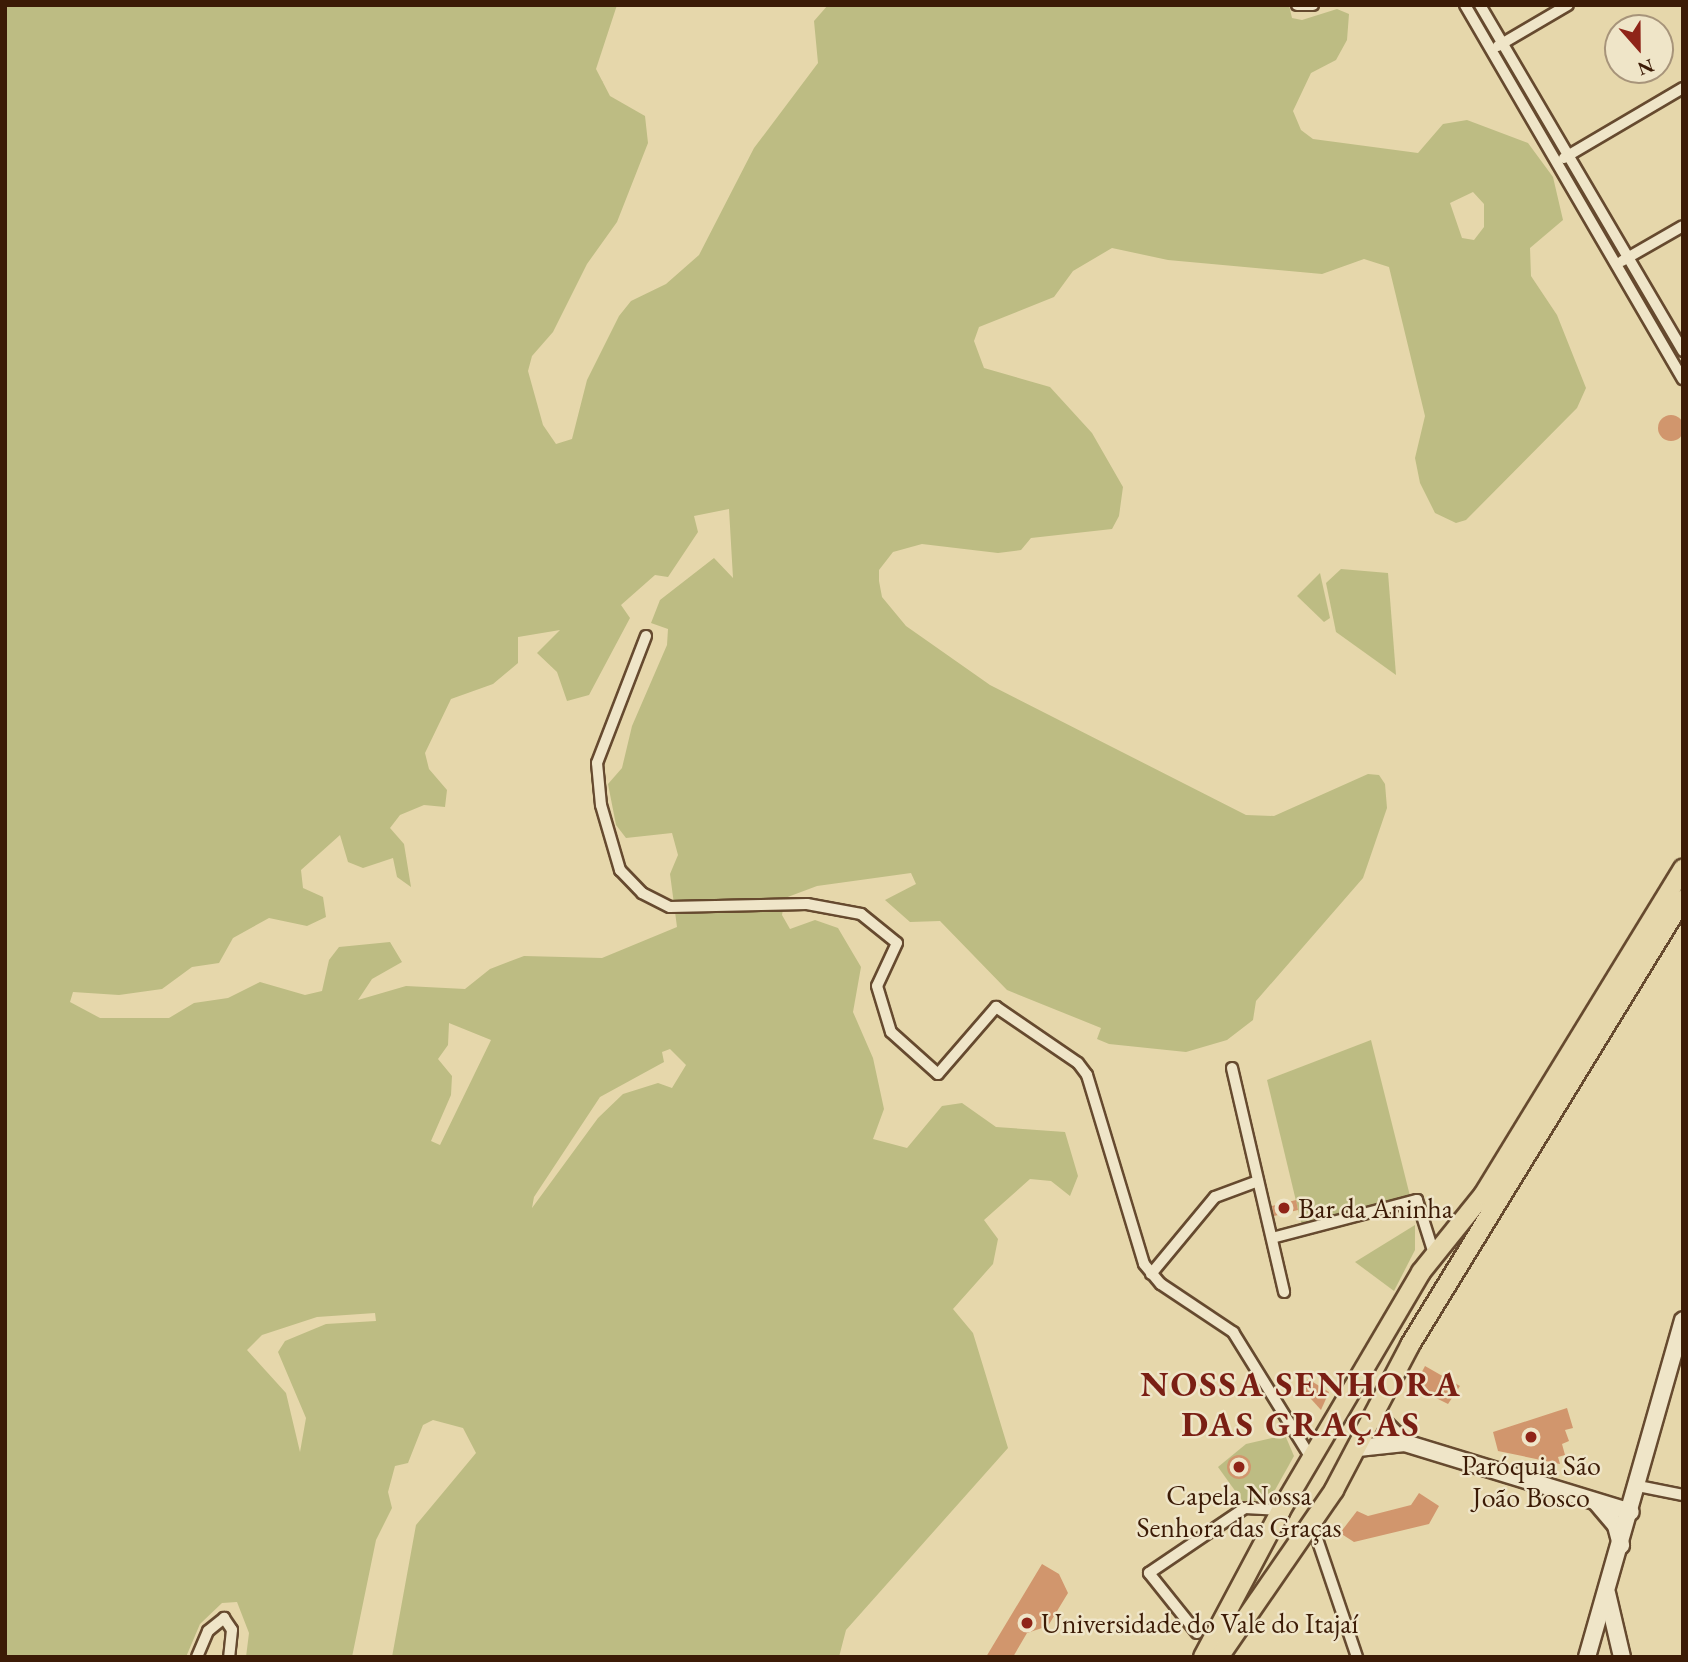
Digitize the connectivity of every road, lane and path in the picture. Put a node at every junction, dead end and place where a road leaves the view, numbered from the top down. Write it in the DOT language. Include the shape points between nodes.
graph roads {
  1 [pos="1297,5"];
  2 [pos="1313,5"];
  3 [pos="1465,5"];
  4 [pos="1480,5"];
  5 [pos="1568,5"];
  6 [pos="1502,43"];
  7 [pos="1491,50"];
  8 [pos="1683,88"];
  9 [pos="1568,155"];
  10 [pos="1556,162"];
  11 [pos="1683,226"];
  12 [pos="1628,258"];
  13 [pos="1616,265"];
  14 [pos="1683,351"];
  15 [pos="1678,362"];
  16 [pos="1683,379"];
  17 [pos="646,636"];
  18 [pos="1683,868"];
  19 [pos="1683,898"];
  20 [pos="1232,1068"];
  21 [pos="1258,1181"];
  22 [pos="1272,1238"];
  23 [pos="1434,1254"];
  24 [pos="1151,1274"];
  25 [pos="1446,1287"];
  26 [pos="1284,1292"];
  27 [pos="1683,1321"];
  28 [pos="1375,1413"];
  29 [pos="1405,1443"];
  30 [pos="1358,1448"];
  31 [pos="1311,1458"];
  32 [pos="1638,1486"];
  33 [pos="1683,1495"];
  34 [pos="1597,1503"];
  35 [pos="1281,1510"];
  36 [pos="1631,1512"];
  37 [pos="1312,1524"];
  38 [pos="1621,1545"];
  39 [pos="1606,1591"];
  40 [pos="1197,1633"];
  41 [pos="1616,1634"];
  42 [pos="1592,1635"];
  43 [pos="197,1657"];
  44 [pos="229,1657"];
  45 [pos="1203,1657"];
  46 [pos="1219,1657"];
  47 [pos="1357,1657"];
  48 [pos="1587,1657"];
  49 [pos="1622,1657"];
  1 -- 2 [label="street"];
  3 -- 7 [label="street"];
  4 -- 6 [label="street"];
  5 -- 6 [label="street"];
  6 -- 7 [label="street"];
  6 -- 9 [label="street"];
  7 -- 10 [label="street"];
  8 -- 9 [label="street"];
  9 -- 10 [label="street"];
  9 -- 12 [label="street"];
  10 -- 13 [label="street"];
  11 -- 12 [label="street"];
  12 -- 13 [label="street"];
  12 -- 14 [label="street"];
  13 -- 15 [label="street"];
  15 -- 16 [label="street"];
  17 -- 24 [label="street" via="597,763 601,805 620,870 642,893 670,907 818,904 861,914 897,943 877,986 891,1032 938,1074 996,1007 1078,1063 1087,1075 1136,1244"];
  18 -- 23 [label="main road" via="1483,1195"];
  19 -- 25 [label="main road"];
  20 -- 21 [label="street"];
  21 -- 22 [label="street"];
  21 -- 24 [label="street" via="1215,1197"];
  22 -- 23 [label="street" via="1417,1200"];
  22 -- 26 [label="street"];
  23 -- 25 [label="main road"];
  23 -- 31 [label="main road"];
  24 -- 31 [label="street" via="1233,1332"];
  25 -- 28 [label="main road"];
  27 -- 32 [label="main road"];
  28 -- 29 [label="main road"];
  28 -- 30 [label="main road"];
  29 -- 30 [label="main road" via="1369,1442"];
  29 -- 34 [label="main road"];
  30 -- 37 [label="main road"];
  31 -- 35 [label="main road"];
  32 -- 33 [label="street"];
  32 -- 36 [label="main road"];
  34 -- 36 [label="main road"];
  34 -- 38 [label="main road" via="1616,1526"];
  35 -- 37 [label="main road" via="1291,1526"];
  35 -- 40 [label="street" via="1245,1508 1149,1573"];
  35 -- 45 [label="main road"];
  36 -- 38 [label="main road"];
  37 -- 46 [label="main road"];
  37 -- 47 [label="street"];
  38 -- 39 [label="main road"];
  39 -- 41 [label="main road"];
  39 -- 42 [label="main road"];
  41 -- 42 [label="main road" via="1607,1646"];
  41 -- 49 [label="main road"];
  42 -- 48 [label="main road"];
  43 -- 44 [label="street" via="208,1631 224,1618 232,1630"];
}
